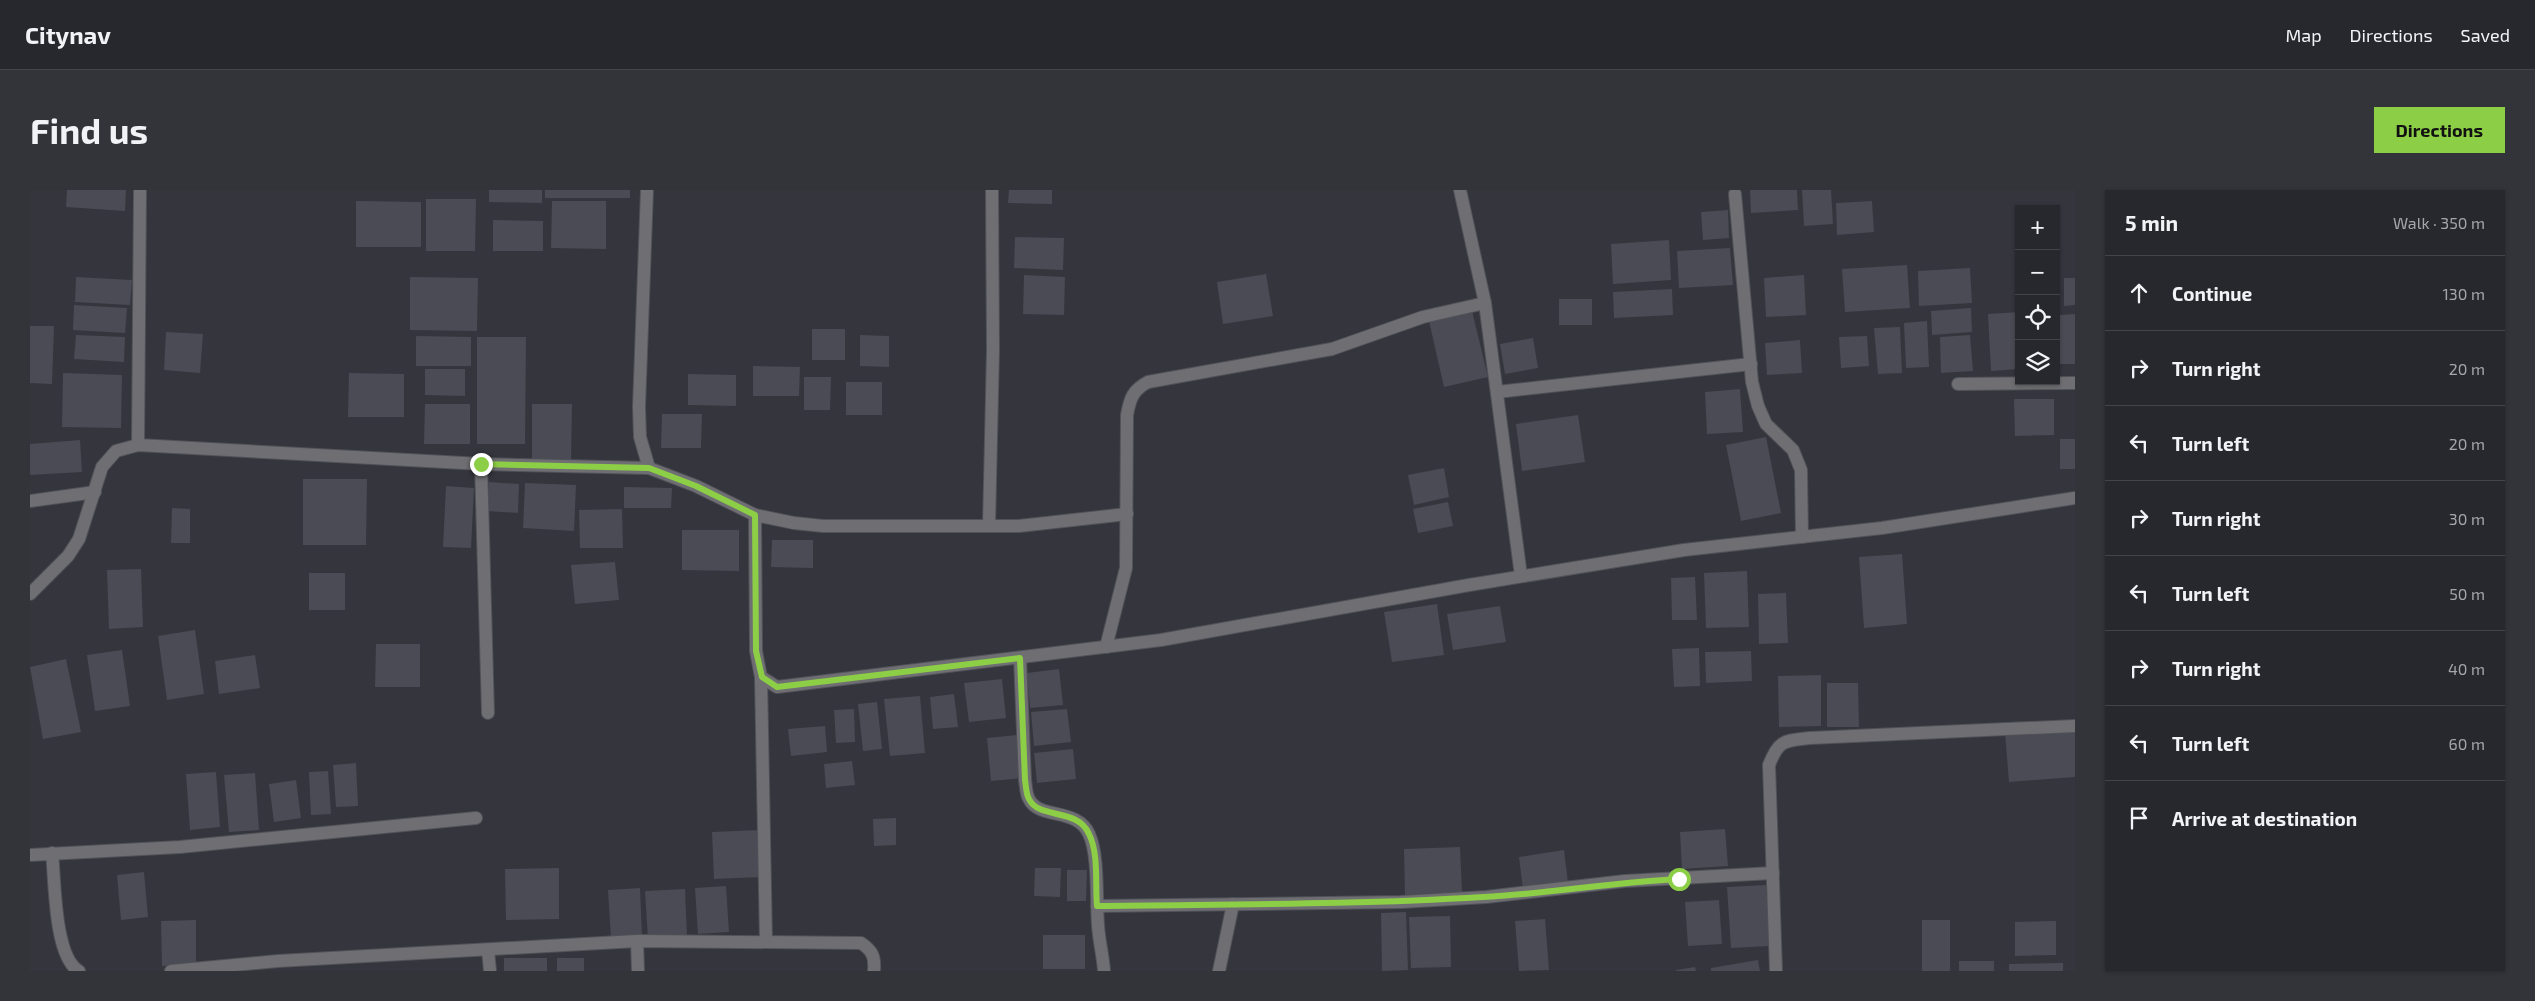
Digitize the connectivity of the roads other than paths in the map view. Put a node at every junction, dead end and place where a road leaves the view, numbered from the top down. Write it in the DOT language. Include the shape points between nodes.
graph roads {
  1 [pos="140,190"];
  2 [pos="647,190"];
  3 [pos="992,190"];
  4 [pos="1460,190"];
  5 [pos="1735,194"];
  6 [pos="1486,303"];
  7 [pos="1751,364"];
  8 [pos="2075,383"];
  9 [pos="1958,384"];
  10 [pos="1497,392"];
  11 [pos="138,446"];
  12 [pos="481,464"];
  13 [pos="649,468"];
  14 [pos="95,492"];
  15 [pos="2075,498"];
  16 [pos="30,501"];
  17 [pos="1126,514"];
  18 [pos="755,515"];
  19 [pos="989,526"];
  20 [pos="1802,537"];
  21 [pos="1521,576"];
  22 [pos="30,594"];
  23 [pos="1106,647"];
  24 [pos="1020,658"];
  25 [pos="762,677"];
  26 [pos="488,713"];
  27 [pos="2075,726"];
  28 [pos="476,818"];
  29 [pos="52,852"];
  30 [pos="30,855"];
  31 [pos="1773,873"];
  32 [pos="1232,904"];
  33 [pos="1097,906"];
  34 [pos="637,941"];
  35 [pos="766,942"];
  36 [pos="488,950"];
  37 [pos="79,971"];
  38 [pos="170,971"];
  39 [pos="490,971"];
  40 [pos="638,971"];
  41 [pos="874,971"];
  42 [pos="1104,971"];
  43 [pos="1219,971"];
  44 [pos="1776,971"];
  1 -- 11 [label="street"];
  2 -- 13 [label="street" via="638,407 640,437"];
  3 -- 19 [label="street"];
  4 -- 6 [label="street"];
  5 -- 7 [label="street"];
  6 -- 10 [label="street"];
  6 -- 17 [label="street" via="1423,317 1332,349 1148,382 1136,388 1127,414"];
  7 -- 10 [label="street"];
  7 -- 20 [label="street" via="1758,406 1766,424 1793,450 1801,470"];
  8 -- 9 [label="street"];
  10 -- 21 [label="street"];
  11 -- 12 [label="street"];
  11 -- 14 [label="street" via="116,451 102,467"];
  12 -- 13 [label="street"];
  12 -- 26 [label="street"];
  13 -- 18 [label="street" via="696,486"];
  14 -- 16 [label="street"];
  14 -- 22 [label="street" via="79,538 68,556"];
  15 -- 20 [label="street"];
  17 -- 19 [label="street" via="1020,526"];
  17 -- 23 [label="street" via="1126,568"];
  18 -- 19 [label="street" via="794,524 823,526"];
  18 -- 25 [label="street" via="756,651"];
  20 -- 21 [label="street" via="1684,550"];
  21 -- 23 [label="street" via="1162,640"];
  23 -- 24 [label="street"];
  24 -- 25 [label="street" via="777,687"];
  24 -- 33 [label="street" via="1025,780 1029,800 1039,808 1082,823 1094,850"];
  25 -- 35 [label="street"];
  27 -- 31 [label="street" via="1786,741 1775,748 1769,764"];
  28 -- 29 [label="street" via="180,847"];
  29 -- 30 [label="street"];
  29 -- 37 [label="street" via="60,934 68,960"];
  31 -- 32 [label="street" via="1625,881 1486,897 1401,902"];
  31 -- 44 [label="street"];
  32 -- 33 [label="street"];
  32 -- 43 [label="street"];
  33 -- 42 [label="street"];
  34 -- 35 [label="street"];
  34 -- 36 [label="street"];
  34 -- 40 [label="street"];
  35 -- 41 [label="street" via="861,943 870,948 875,958"];
  36 -- 38 [label="street" via="278,961"];
  36 -- 39 [label="street"];
}
